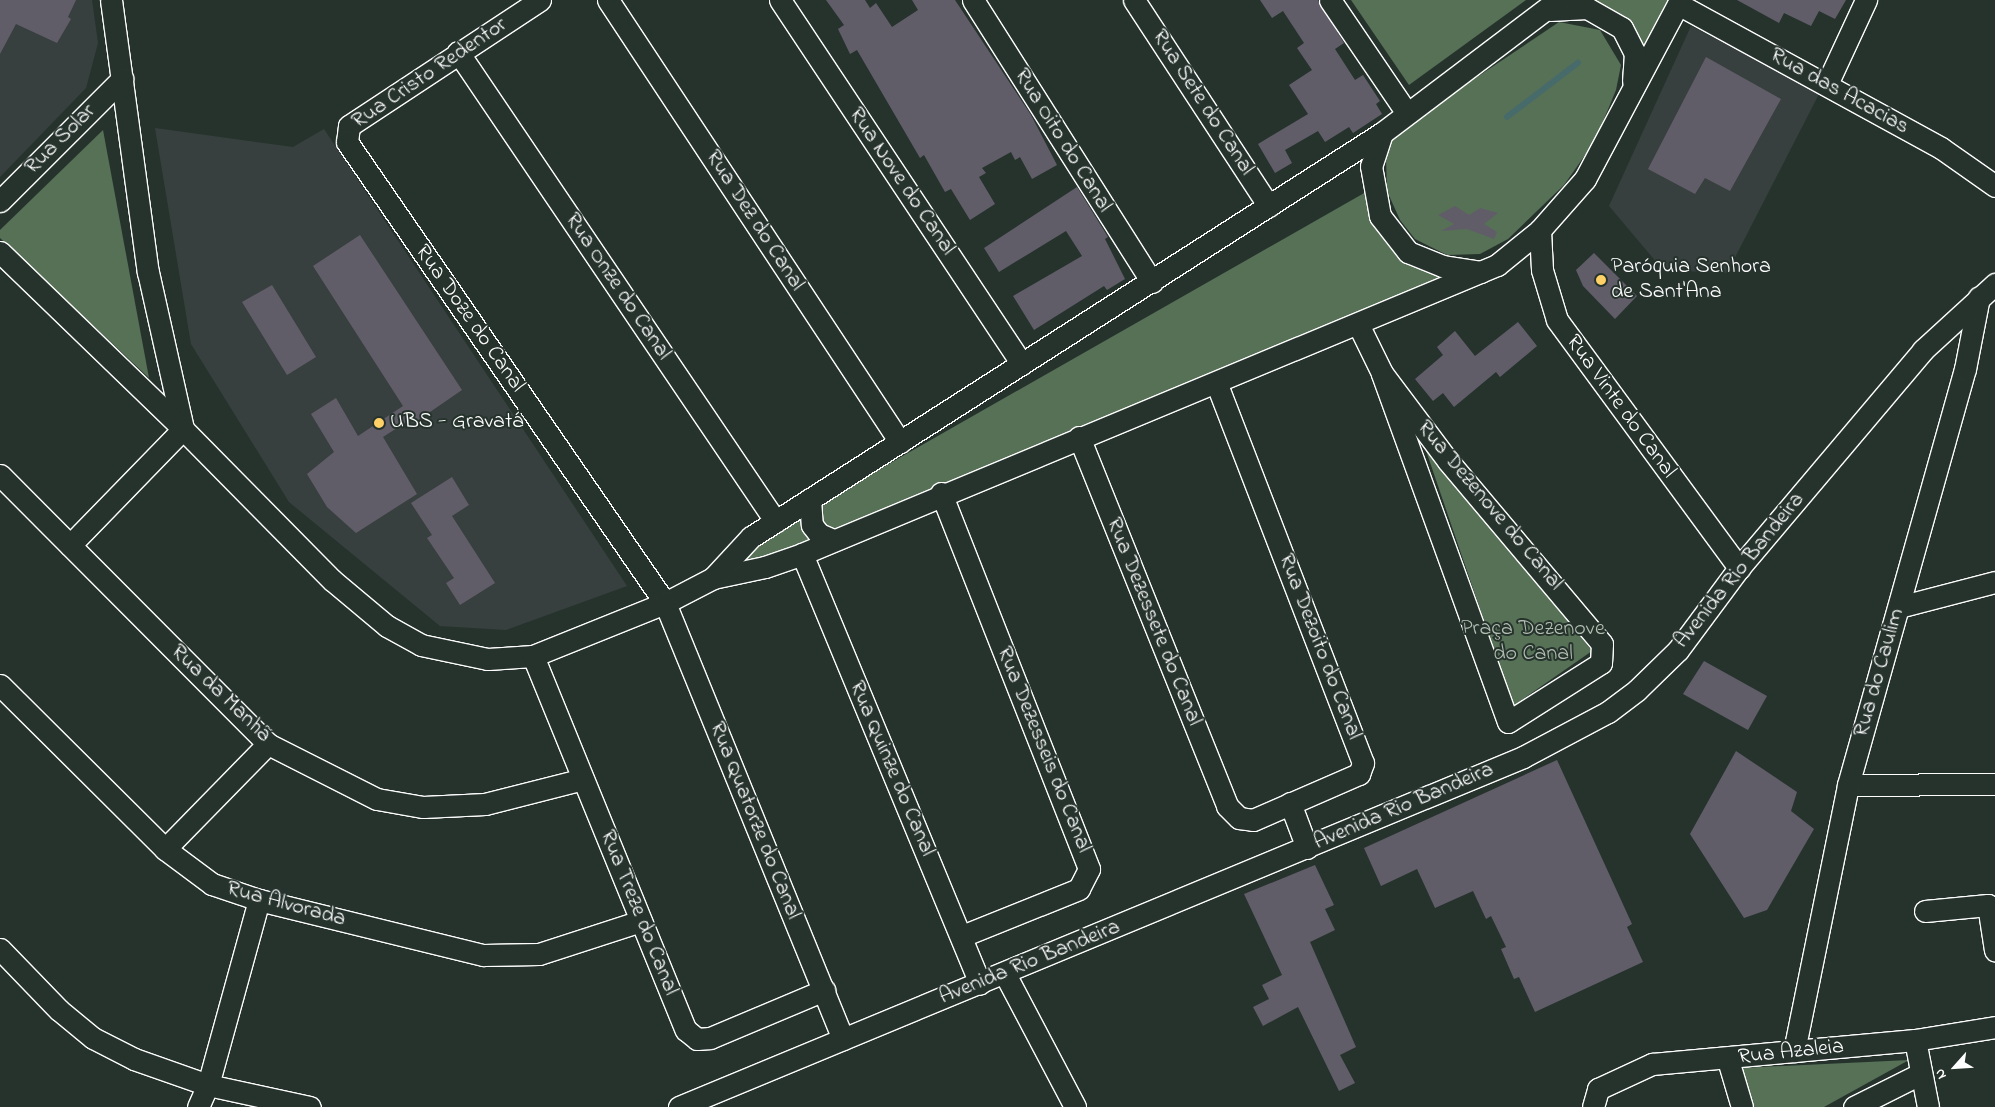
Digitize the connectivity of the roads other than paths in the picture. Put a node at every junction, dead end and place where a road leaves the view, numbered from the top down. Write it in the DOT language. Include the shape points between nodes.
graph roads {
  1 [pos="112,0"];
  2 [pos="540,0"];
  3 [pos="608,0"];
  4 [pos="780,0"];
  5 [pos="973,0"];
  6 [pos="1134,0"];
  7 [pos="1330,0"];
  8 [pos="1866,0"];
  9 [pos="1679,2"];
  10 [pos="1554,5"];
  11 [pos="458,52"];
  12 [pos="122,79"];
  13 [pos="1827,84"];
  14 [pos="1633,91"];
  15 [pos="1406,112"];
  16 [pos="346,132"];
  17 [pos="1382,133"];
  18 [pos="1995,186"];
  19 [pos="0,201"];
  20 [pos="1269,206"];
  21 [pos="1540,230"];
  22 [pos="0,252"];
  23 [pos="1481,272"];
  24 [pos="1152,282"];
  25 [pos="1987,291"];
  26 [pos="1358,324"];
  27 [pos="1022,364"];
  28 [pos="1382,374"];
  29 [pos="1216,383"];
  30 [pos="183,428"];
  31 [pos="1079,437"];
  32 [pos="900,442"];
  33 [pos="0,475"];
  34 [pos="941,493"];
  35 [pos="810,499"];
  36 [pos="776,522"];
  37 [pos="833,540"];
  38 [pos="70,546"];
  39 [pos="802,554"];
  40 [pos="1739,568"];
  41 [pos="713,578"];
  42 [pos="1995,582"];
  43 [pos="665,603"];
  44 [pos="1899,607"];
  45 [pos="533,656"];
  46 [pos="0,686"];
  47 [pos="268,744"];
  48 [pos="583,779"];
  49 [pos="1995,784"];
  50 [pos="1848,785"];
  51 [pos="1290,803"];
  52 [pos="1227,806"];
  53 [pos="165,848"];
  54 [pos="1307,848"];
  55 [pos="260,900"];
  56 [pos="1925,911"];
  57 [pos="642,921"];
  58 [pos="962,936"];
  59 [pos="0,949"];
  60 [pos="1995,950"];
  61 [pos="1006,974"];
  62 [pos="980,984"];
  63 [pos="824,990"];
  64 [pos="1995,1027"];
  65 [pos="843,1039"];
  66 [pos="1914,1040"];
  67 [pos="1794,1051"];
  68 [pos="1728,1060"];
  69 [pos="1920,1074"];
  70 [pos="208,1085"];
  71 [pos="1593,1100"];
  72 [pos="198,1107"];
  73 [pos="310,1107"];
  74 [pos="679,1107"];
  75 [pos="1075,1107"];
  76 [pos="1742,1107"];
  77 [pos="1854,1107"];
  78 [pos="1928,1107"];
  1 -- 12 [label="street"];
  2 -- 11 [label="street, Rua Cristo Redentor"];
  3 -- 32 [label="street, Rua Dez do Canal"];
  4 -- 27 [label="street, Rua Nove do Canal"];
  5 -- 24 [label="street, Rua Oito do Canal"];
  6 -- 20 [label="street, Rua Sete do Canal"];
  7 -- 15 [label="street"];
  8 -- 13 [label="street"];
  9 -- 13 [label="street, Rua das Acacias"];
  9 -- 14 [label="street"];
  10 -- 14 [label="street" via="1588,8 1622,28 1635,53"];
  10 -- 15 [label="street"];
  11 -- 16 [label="street, Rua Cristo Redentor" via="349,126"];
  11 -- 36 [label="street, Rua Onze do Canal"];
  12 -- 19 [label="street, Rua Solar"];
  12 -- 30 [label="street" via="148,272"];
  13 -- 18 [label="street, Rua das Acacias" via="1941,148"];
  14 -- 21 [label="street" via="1585,179"];
  15 -- 17 [label="street"];
  16 -- 43 [label="street, Rua Doze do Canal" via="353,150"];
  17 -- 20 [label="street"];
  17 -- 23 [label="street" via="1371,166 1380,216 1408,252 1443,266"];
  20 -- 24 [label="street"];
  21 -- 23 [label="street" via="1497,265"];
  21 -- 40 [label="street, Rua Vinte do Canal" via="1542,270 1557,320"];
  22 -- 30 [label="street"];
  23 -- 26 [label="street"];
  24 -- 27 [label="street"];
  25 -- 40 [label="street, Avenida Rio Bandeira" via="1923,350"];
  25 -- 44 [label="street, Rua do Caulim"];
  26 -- 28 [label="street, Rua Dezenove do Canal"];
  26 -- 29 [label="street"];
  27 -- 32 [label="street"];
  28 -- 28 [label="street, Rua Dezenove do Canal" via="1441,533 1508,722 1601,663 1602,644 1448,461"];
  29 -- 31 [label="street"];
  29 -- 51 [label="street, Rua Dezoito do Canal" via="1363,763 1359,774"];
  30 -- 38 [label="street"];
  30 -- 45 [label="street" via="332,580 388,626 420,645 449,654 488,659"];
  31 -- 34 [label="street"];
  31 -- 52 [label="street, Rua Dezessete do Canal"];
  32 -- 35 [label="street"];
  33 -- 38 [label="street, Rua da Manhã"];
  34 -- 37 [label="street"];
  34 -- 58 [label="street, Rua Dezesseis do Canal" via="1089,869 1079,889"];
  35 -- 36 [label="street"];
  35 -- 37 [label="street" via="812,525 819,534"];
  36 -- 41 [label="street" via="751,537"];
  37 -- 39 [label="street"];
  38 -- 47 [label="street, Rua da Manhã"];
  39 -- 41 [label="street" via="764,567"];
  39 -- 58 [label="street, Rua Quinze do Canal"];
  40 -- 54 [label="street, Avenida Rio Bandeira" via="1678,650 1637,690 1608,712 1523,757"];
  41 -- 43 [label="street"];
  42 -- 44 [label="street"];
  43 -- 45 [label="street"];
  43 -- 63 [label="street, Rua Quatorze do Canal"];
  44 -- 50 [label="street, Rua do Caulim"];
  45 -- 48 [label="street, Rua Treze do Canal"];
  46 -- 53 [label="street, Rua Alvorada"];
  47 -- 48 [label="street, Rua da Manhã" via="377,800 423,807 485,804"];
  47 -- 53 [label="street"];
  48 -- 57 [label="street, Rua Treze do Canal"];
  49 -- 50 [label="street"];
  50 -- 67 [label="street, Rua do Caulim"];
  51 -- 52 [label="street, Rua Dezoito do Canal" via="1252,820 1239,818"];
  51 -- 54 [label="street"];
  53 -- 55 [label="street, Rua Alvorada" via="212,884"];
  54 -- 61 [label="street, Avenida Rio Bandeira"];
  55 -- 57 [label="street, Rua Alvorada" via="483,954 539,954"];
  55 -- 70 [label="street"];
  56 -- 60 [label="street" via="1988,905"];
  57 -- 63 [label="street, Rua Treze do Canal" via="686,1030 696,1039 710,1038"];
  58 -- 62 [label="street, Rua Quinze do Canal"];
  59 -- 70 [label="street" via="59,1010 93,1038 134,1059"];
  61 -- 62 [label="street, Avenida Rio Bandeira"];
  61 -- 75 [label="street"];
  62 -- 65 [label="street, Avenida Rio Bandeira"];
  63 -- 65 [label="street, Rua Quatorze do Canal"];
  64 -- 66 [label="street, Rua Azaleia"];
  65 -- 74 [label="street, Avenida Rio Bandeira"];
  66 -- 67 [label="street, Rua Azaleia"];
  66 -- 69 [label="street"];
  67 -- 68 [label="street, Rua Azaleia"];
  68 -- 71 [label="street, Rua Azaleia" via="1652,1064 1602,1085"];
  68 -- 76 [label="street"];
  69 -- 77 [label="street"];
  69 -- 78 [label="street"];
  70 -- 72 [label="street"];
  70 -- 73 [label="street"];
}
